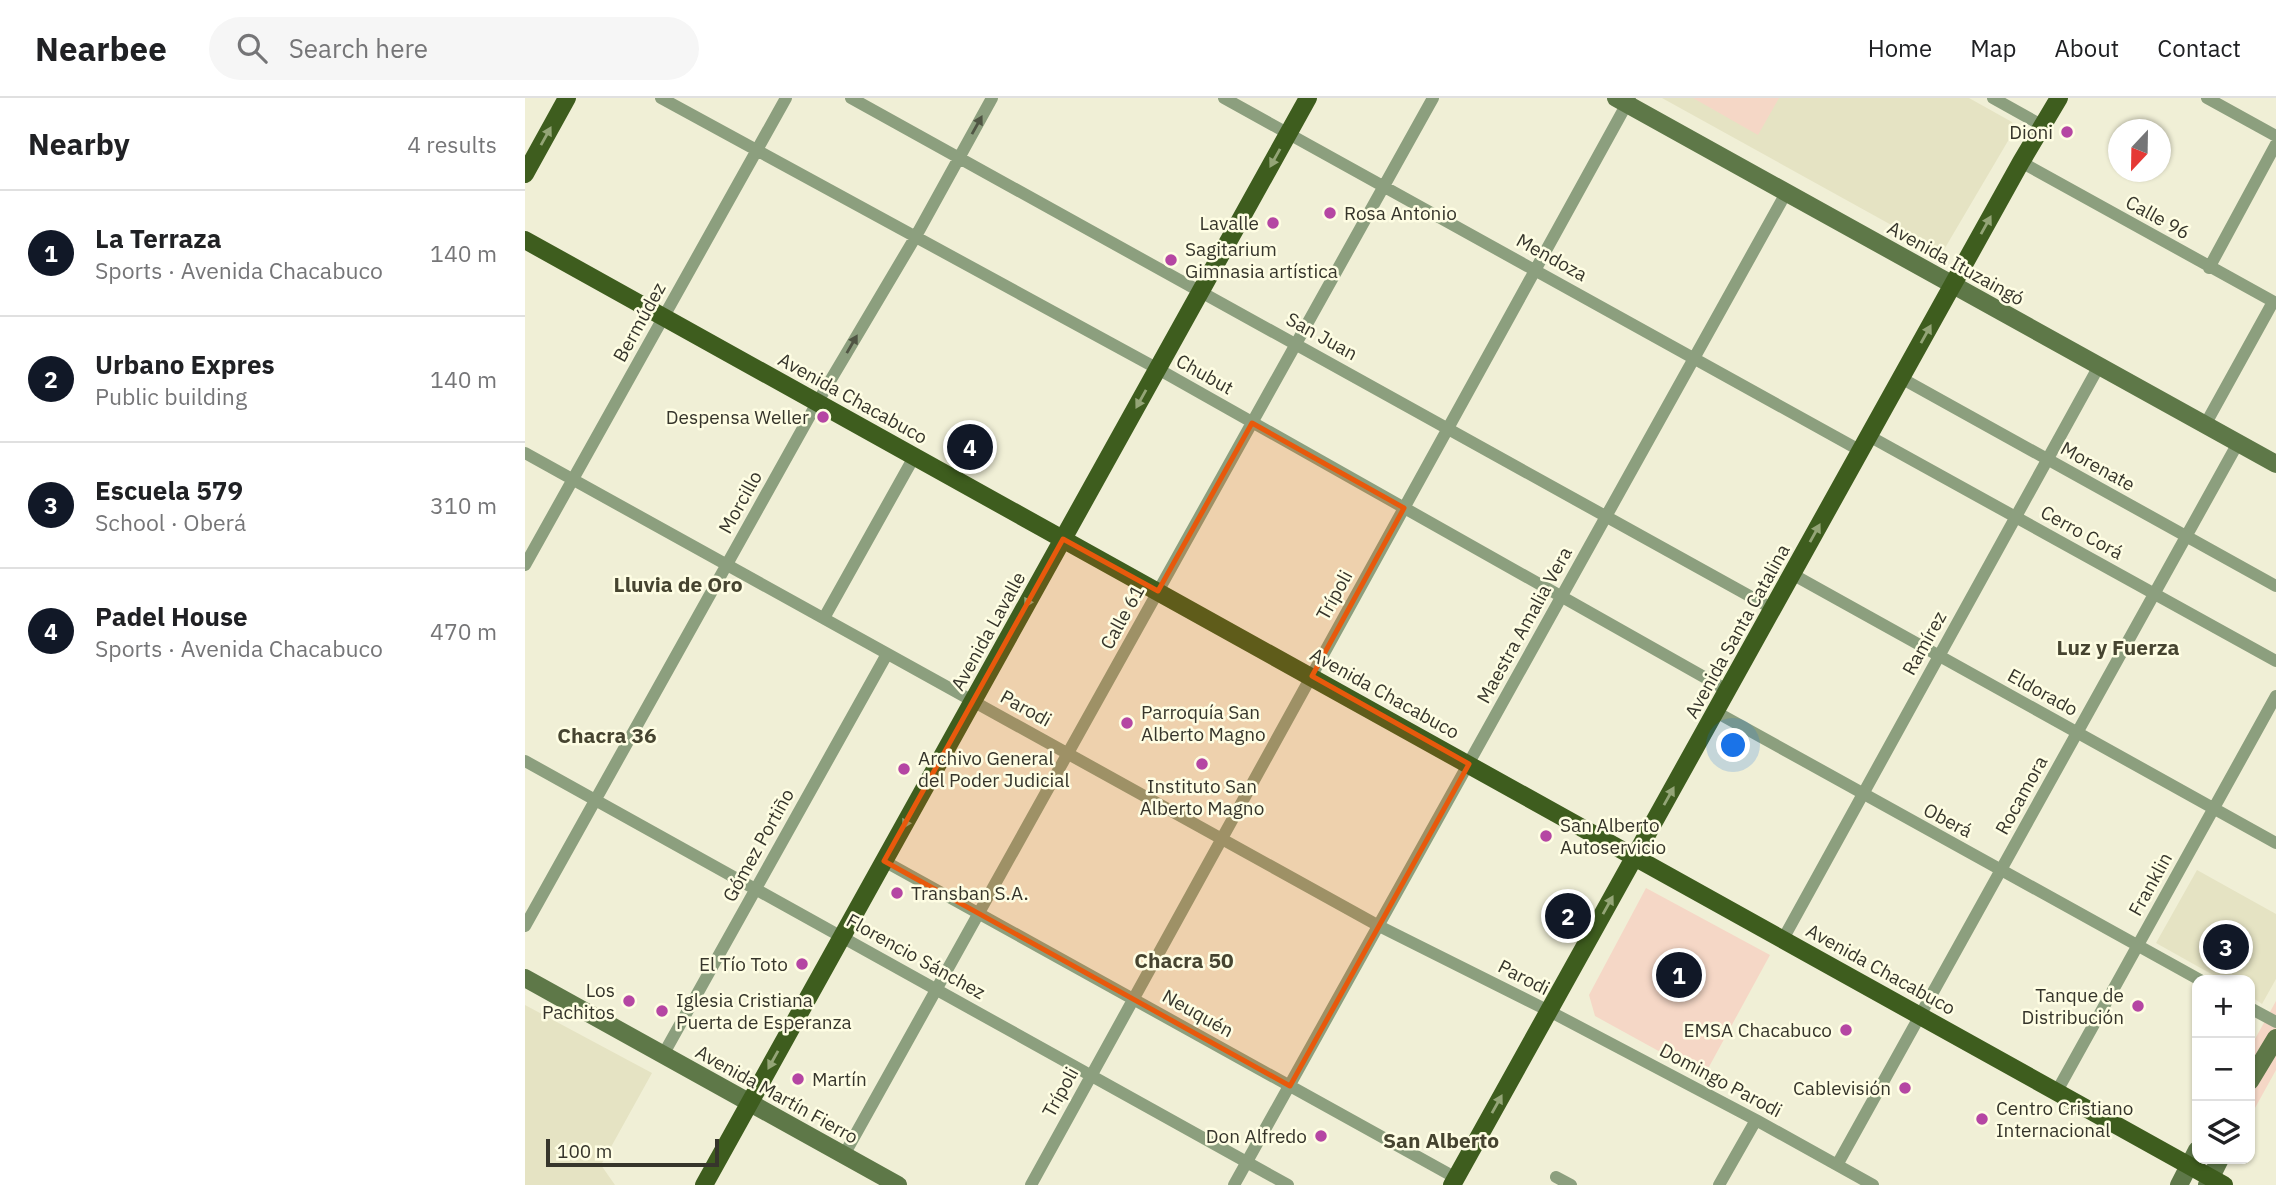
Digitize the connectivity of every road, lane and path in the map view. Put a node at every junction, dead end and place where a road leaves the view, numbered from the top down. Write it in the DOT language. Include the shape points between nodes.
graph roads {
  1 [pos="567,98"];
  2 [pos="661,98"];
  3 [pos="786,98"];
  4 [pos="851,98"];
  5 [pos="992,98"];
  6 [pos="1224,98"];
  7 [pos="1308,98"];
  8 [pos="1433,98"];
  9 [pos="1993,98"];
  10 [pos="2059,98"];
  11 [pos="2207,98"];
  12 [pos="1624,100"];
  13 [pos="2043,126"];
  14 [pos="1289,133"];
  15 [pos="2276,136"];
  16 [pos="2276,144"];
  17 [pos="757,149"];
  18 [pos="959,157"];
  19 [pos="2021,162"];
  20 [pos="525,174"];
  21 [pos="1384,186"];
  22 [pos="1786,193"];
  23 [pos="916,236"];
  24 [pos="525,240"];
  25 [pos="2209,268"];
  26 [pos="1535,270"];
  27 [pos="1953,285"];
  28 [pos="1201,291"];
  29 [pos="2275,303"];
  30 [pos="663,317"];
  31 [pos="1296,344"];
  32 [pos="1694,359"];
  33 [pos="2099,366"];
  34 [pos="1158,369"];
  35 [pos="1901,379"];
  36 [pos="817,403"];
  37 [pos="1252,422"];
  38 [pos="2205,425"];
  39 [pos="1448,428"];
  40 [pos="2238,443"];
  41 [pos="1865,444"];
  42 [pos="525,453"];
  43 [pos="914,457"];
  44 [pos="2047,460"];
  45 [pos="2276,464"];
  46 [pos="573,479"];
  47 [pos="1404,508"];
  48 [pos="1607,516"];
  49 [pos="2016,518"];
  50 [pos="2186,536"];
  51 [pos="1063,539"];
  52 [pos="525,565"];
  53 [pos="727,565"];
  54 [pos="1792,574"];
  55 [pos="2276,586"];
  56 [pos="1158,591"];
  57 [pos="2154,594"];
  58 [pos="1562,597"];
  59 [pos="1773,609"];
  60 [pos="824,618"];
  61 [pos="887,653"];
  62 [pos="1939,656"];
  63 [pos="2276,661"];
  64 [pos="1312,676"];
  65 [pos="1727,690"];
  66 [pos="2276,696"];
  67 [pos="973,701"];
  68 [pos="1716,712"];
  69 [pos="2078,733"];
  70 [pos="1068,754"];
  71 [pos="525,761"];
  72 [pos="1469,764"];
  73 [pos="1862,795"];
  74 [pos="596,800"];
  75 [pos="2214,808"];
  76 [pos="1222,839"];
  77 [pos="2276,843"];
  78 [pos="1636,856"];
  79 [pos="884,861"];
  80 [pos="2001,870"];
  81 [pos="755,889"];
  82 [pos="979,913"];
  83 [pos="525,926"];
  84 [pos="1379,926"];
  85 [pos="842,937"];
  86 [pos="1783,939"];
  87 [pos="2138,946"];
  88 [pos="2192,976"];
  89 [pos="525,978"];
  90 [pos="936,990"];
  91 [pos="1134,999"];
  92 [pos="1549,1010"];
  93 [pos="2255,1011"];
  94 [pos="1920,1015"];
  95 [pos="2276,1022"];
  96 [pos="2276,1038"];
  97 [pos="663,1055"];
  98 [pos="2255,1073"];
  99 [pos="1091,1076"];
  100 [pos="1290,1086"];
  101 [pos="2057,1091"];
  102 [pos="750,1103"];
  103 [pos="1756,1119"];
  104 [pos="844,1156"];
  105 [pos="2192,1157"];
  106 [pos="2192,1159"];
  107 [pos="1247,1162"];
  108 [pos="2199,1164"];
  109 [pos="2219,1164"];
  110 [pos="1837,1165"];
  111 [pos="1556,1177"];
  112 [pos="1454,1182"];
  113 [pos="2214,1182"];
  114 [pos="704,1185"];
  115 [pos="898,1185"];
  116 [pos="1031,1185"];
  117 [pos="1234,1185"];
  118 [pos="1288,1185"];
  119 [pos="1571,1185"];
  120 [pos="1719,1185"];
  121 [pos="1873,1185"];
  122 [pos="2179,1185"];
  20 -- 1 [label="main road, one-way"];
  2 -- 17 [label="street, Chubut"];
  3 -- 17 [label="street, Bermúdez"];
  4 -- 18 [label="street, San Juan"];
  18 -- 5 [label="street, Morcillo, one-way"];
  6 -- 14 [label="street, Mendoza"];
  7 -- 14 [label="main road, Avenida Lavalle"];
  8 -- 21 [label="street, Calle 61"];
  9 -- 13 [label="street"];
  10 -- 13 [label="main road, Avenida Santa Catalina"];
  11 -- 15 [label="street"];
  12 -- 22 [label="main road, Avenida Ituzaingó"];
  12 -- 26 [label="street, Trípoli"];
  13 -- 19 [label="main road, Avenida Santa Catalina"];
  14 -- 21 [label="street, Mendoza"];
  14 -- 28 [label="main road, Avenida Lavalle, one-way"];
  16 -- 25 [label="street"];
  17 -- 23 [label="street, Chubut"];
  17 -- 30 [label="street, Bermúdez"];
  18 -- 23 [label="street, Morcillo"];
  18 -- 28 [label="street, San Juan"];
  19 -- 25 [label="street, Calle 96"];
  27 -- 19 [label="main road, Avenida Santa Catalina, one-way"];
  21 -- 26 [label="street, Mendoza"];
  21 -- 31 [label="street, Calle 61"];
  22 -- 27 [label="main road, Avenida Ituzaingó"];
  22 -- 32 [label="street, Maestra Amalia Vera"];
  23 -- 34 [label="street, Chubut"];
  36 -- 23 [label="street, Morcillo, one-way"];
  24 -- 30 [label="main road, Avenida Chacabuco"];
  25 -- 29 [label="street, Calle 96"];
  26 -- 32 [label="street, Mendoza"];
  26 -- 39 [label="street, Trípoli"];
  27 -- 33 [label="main road, Avenida Ituzaingó"];
  35 -- 27 [label="main road, Avenida Santa Catalina, one-way"];
  28 -- 31 [label="street, San Juan"];
  28 -- 34 [label="main road, Avenida Lavalle"];
  29 -- 38 [label="street"];
  30 -- 36 [label="main road, Avenida Chacabuco"];
  30 -- 46 [label="street, Bermúdez"];
  31 -- 37 [label="street, Calle 61"];
  31 -- 39 [label="street, San Juan"];
  32 -- 41 [label="street, Mendoza"];
  32 -- 48 [label="street, Maestra Amalia Vera"];
  33 -- 38 [label="main road, Avenida Ituzaingó"];
  33 -- 44 [label="street, Ramírez"];
  34 -- 37 [label="street, Chubut"];
  34 -- 51 [label="main road, Avenida Lavalle, one-way"];
  35 -- 41 [label="main road, Avenida Santa Catalina"];
  35 -- 44 [label="street, Morenate"];
  36 -- 43 [label="main road, Avenida Chacabuco"];
  36 -- 53 [label="street, Morcillo"];
  37 -- 47 [label="street, Chubut"];
  37 -- 56 [label="street, Calle 61"];
  38 -- 40 [label="main road, Avenida Ituzaingó"];
  39 -- 47 [label="street, Trípoli"];
  39 -- 48 [label="street, San Juan"];
  40 -- 45 [label="main road, Avenida Ituzaingó"];
  40 -- 50 [label="street, Rocamora"];
  41 -- 49 [label="street, Cerro Corá"];
  54 -- 41 [label="main road, Avenida Santa Catalina, one-way"];
  42 -- 46 [label="street, Parodi"];
  43 -- 51 [label="main road, Avenida Chacabuco"];
  43 -- 60 [label="street"];
  44 -- 49 [label="street, Ramírez"];
  44 -- 50 [label="street, Morenate"];
  46 -- 52 [label="street, Bermúdez"];
  46 -- 53 [label="street, Parodi"];
  47 -- 58 [label="street, Chubut"];
  47 -- 64 [label="street, Trípoli"];
  48 -- 58 [label="street, Maestra Amalia Vera"];
  48 -- 59 [label="street, San Juan"];
  49 -- 57 [label="street, Cerro Corá"];
  49 -- 62 [label="street, Ramírez"];
  50 -- 55 [label="street, Morenate"];
  50 -- 57 [label="street, Rocamora"];
  51 -- 56 [label="main road, Avenida Chacabuco"];
  51 -- 67 [label="main road, Avenida Lavalle, one-way"];
  53 -- 60 [label="street, Parodi"];
  53 -- 74 [label="street, Morcillo"];
  54 -- 59 [label="main road, Avenida Santa Catalina"];
  54 -- 62 [label="street, Eldorado"];
  56 -- 64 [label="main road, Avenida Chacabuco"];
  56 -- 70 [label="street, Calle 61"];
  57 -- 63 [label="street, Cerro Corá"];
  57 -- 69 [label="street, Rocamora"];
  58 -- 65 [label="street, Chubut"];
  58 -- 72 [label="street, Maestra Amalia Vera"];
  59 -- 65 [label="main road, Avenida Santa Catalina"];
  60 -- 61 [label="street, Parodi"];
  61 -- 67 [label="street, Parodi"];
  61 -- 81 [label="street, Gómez Portiño"];
  62 -- 69 [label="street, Eldorado"];
  62 -- 73 [label="street, Ramírez"];
  64 -- 72 [label="main road, Avenida Chacabuco"];
  64 -- 76 [label="street, Trípoli"];
  65 -- 68 [label="main road, Avenida Santa Catalina"];
  66 -- 75 [label="street, Franklin"];
  67 -- 70 [label="street, Parodi"];
  67 -- 79 [label="main road, Avenida Lavalle, one-way"];
  68 -- 73 [label="street, Oberá"];
  78 -- 68 [label="main road, Avenida Santa Catalina, one-way"];
  69 -- 75 [label="street, Eldorado"];
  69 -- 80 [label="street, Rocamora"];
  70 -- 76 [label="street, Parodi"];
  70 -- 82 [label="street, Calle 61"];
  71 -- 74 [label="street, Florencio Sánchez"];
  72 -- 78 [label="main road, Avenida Chacabuco"];
  72 -- 84 [label="street, Maestra Amalia Vera"];
  73 -- 80 [label="street, Oberá"];
  73 -- 86 [label="street, Ramírez"];
  74 -- 81 [label="street, Florencio Sánchez"];
  74 -- 83 [label="street, Morcillo"];
  75 -- 77 [label="street, Eldorado"];
  75 -- 87 [label="street, Franklin"];
  76 -- 84 [label="street, Parodi"];
  76 -- 91 [label="street, Trípoli"];
  78 -- 86 [label="main road, Avenida Chacabuco"];
  92 -- 78 [label="main road, Avenida Santa Catalina, one-way"];
  79 -- 82 [label="street, Neuquén"];
  79 -- 85 [label="main road, Avenida Lavalle"];
  80 -- 87 [label="street, Oberá"];
  80 -- 94 [label="street, Rocamora"];
  81 -- 85 [label="street, Florencio Sánchez"];
  81 -- 97 [label="street, Gómez Portiño"];
  82 -- 90 [label="street, Calle 61"];
  82 -- 91 [label="street, Neuquén"];
  84 -- 92 [label="street, Parodi"];
  84 -- 100 [label="street, Maestra Amalia Vera"];
  85 -- 90 [label="street, Florencio Sánchez"];
  85 -- 102 [label="main road, Avenida Lavalle, one-way"];
  86 -- 94 [label="main road, Avenida Chacabuco"];
  87 -- 88 [label="street, Oberá"];
  87 -- 101 [label="street, Franklin"];
  89 -- 97 [label="main road, Avenida Martín Fierro"];
  90 -- 99 [label="street, Florencio Sánchez"];
  90 -- 104 [label="street, Calle 61"];
  91 -- 99 [label="street, Trípoli"];
  91 -- 100 [label="street, Neuquén"];
  92 -- 103 [label="street, Domingo Parodi"];
  112 -- 92 [label="main road, Avenida Santa Catalina, one-way"];
  93 -- 95 [label="street"];
  94 -- 101 [label="main road, Avenida Chacabuco"];
  94 -- 110 [label="street, Rocamora"];
  96 -- 98 [label="main road"];
  97 -- 102 [label="main road, Avenida Martín Fierro"];
  99 -- 107 [label="street, Florencio Sánchez"];
  99 -- 116 [label="street, Trípoli"];
  100 -- 107 [label="street, Maestra Amalia Vera"];
  100 -- 112 [label="street, Neuquén"];
  101 -- 105 [label="main road, Avenida Chacabuco"];
  102 -- 104 [label="main road, Avenida Martín Fierro"];
  102 -- 114 [label="main road, Avenida Lavalle"];
  103 -- 110 [label="street, Domingo Parodi"];
  103 -- 120 [label="street"];
  104 -- 115 [label="main road, Avenida Martín Fierro"];
  106 -- 122 [label="main road"];
  107 -- 117 [label="street, Maestra Amalia Vera"];
  107 -- 118 [label="street, Florencio Sánchez"];
  108 -- 113 [label="main road, Avenida Chacabuco"];
  109 -- 113 [label="main road"];
  110 -- 121 [label="street, Domingo Parodi"];
  111 -- 119 [label="street"];
}
